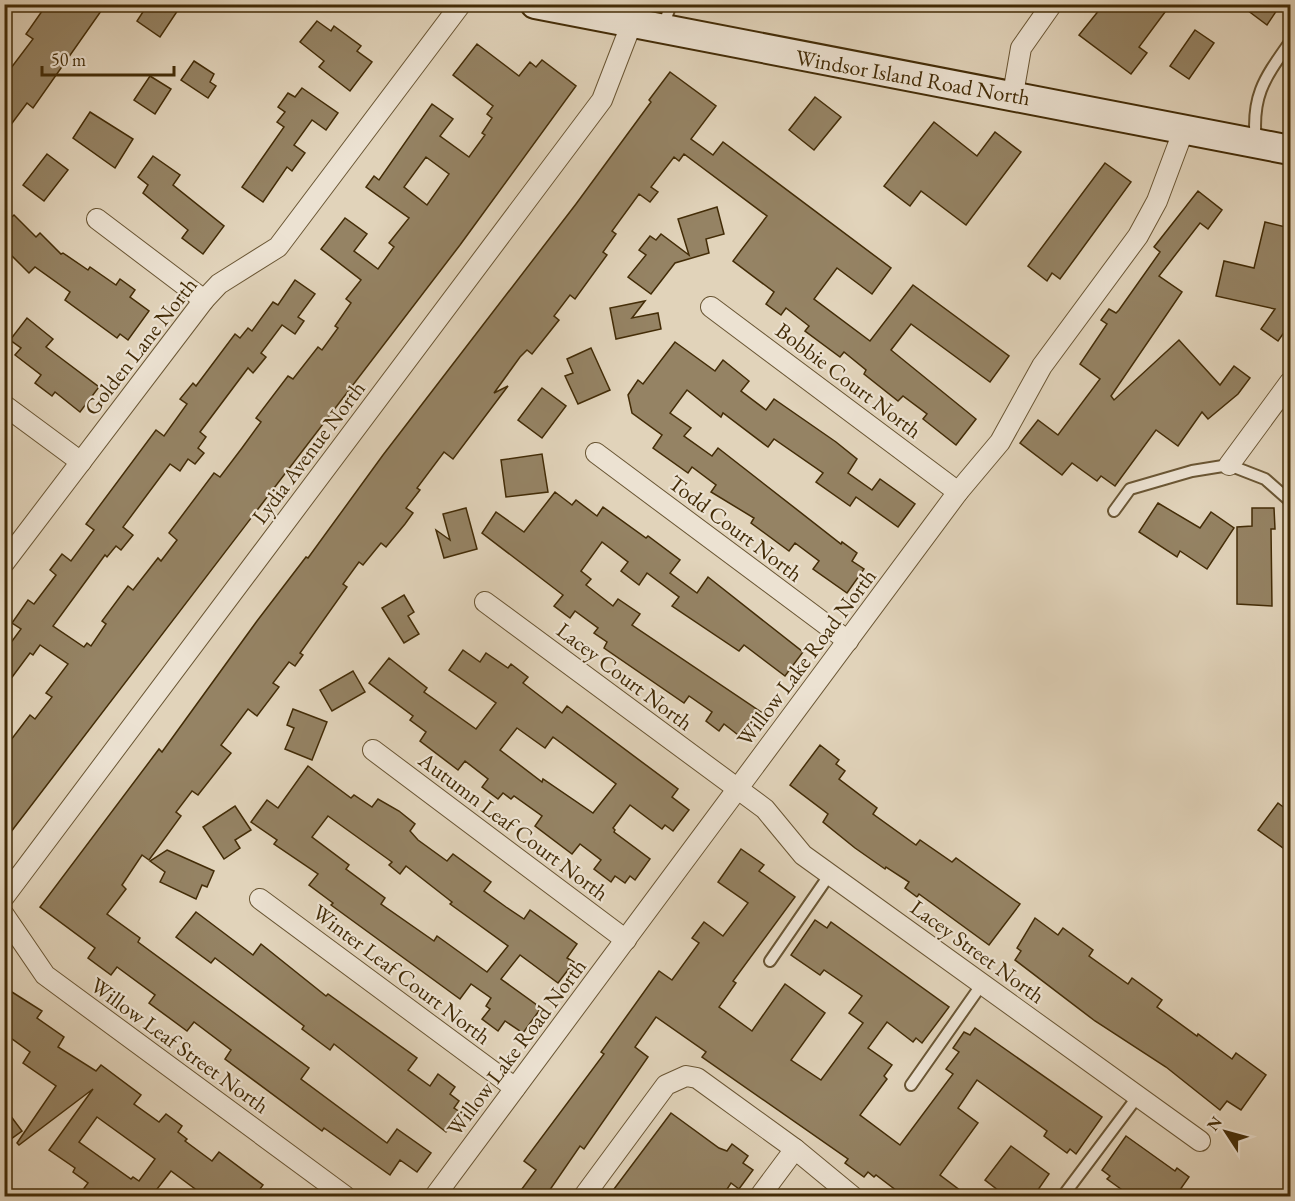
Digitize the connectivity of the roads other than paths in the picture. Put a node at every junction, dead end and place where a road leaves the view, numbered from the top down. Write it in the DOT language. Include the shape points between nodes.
graph roads {
  1 [pos="461,4"];
  2 [pos="535,4"];
  3 [pos="1052,4"];
  4 [pos="630,15"];
  5 [pos="666,18"];
  6 [pos="1290,42"];
  7 [pos="1013,94"];
  8 [pos="1184,129"];
  9 [pos="1256,143"];
  10 [pos="1290,150"];
  11 [pos="97,219"];
  12 [pos="204,300"];
  13 [pos="711,307"];
  14 [pos="1290,382"];
  15 [pos="4,405"];
  16 [pos="596,453"];
  17 [pos="81,462"];
  18 [pos="1229,465"];
  19 [pos="958,492"];
  20 [pos="1290,501"];
  21 [pos="1114,511"];
  22 [pos="4,563"];
  23 [pos="485,602"];
  24 [pos="848,641"];
  25 [pos="373,750"];
  26 [pos="737,790"];
  27 [pos="830,874"];
  28 [pos="4,897"];
  29 [pos="260,899"];
  30 [pos="4,915"];
  31 [pos="626,940"];
  32 [pos="770,962"];
  33 [pos="982,984"];
  34 [pos="911,1085"];
  35 [pos="515,1088"];
  36 [pos="1138,1096"];
  37 [pos="1200,1141"];
  38 [pos="795,1149"];
  39 [pos="345,1197"];
  40 [pos="435,1197"];
  41 [pos="584,1197"];
  42 [pos="760,1197"];
  43 [pos="852,1197"];
  44 [pos="1063,1197"];
  1 -- 12 [label="street, Golden Lane North" via="285,238 265,256 219,284"];
  2 -- 4 [label="street, Windsor Island Road North"];
  3 -- 7 [label="street" via="1021,48"];
  4 -- 5 [label="street, Windsor Island Road North"];
  4 -- 28 [label="street, Lydia Avenue North" via="602,100"];
  5 -- 7 [label="street, Windsor Island Road North"];
  6 -- 9 [label="lane" via="1258,92"];
  7 -- 8 [label="street, Windsor Island Road North"];
  8 -- 9 [label="street, Windsor Island Road North"];
  8 -- 19 [label="street, Willow Lake Road North" via="1157,201 1138,236 1042,366 1000,442"];
  9 -- 10 [label="street, Windsor Island Road North"];
  11 -- 12 [label="street"];
  12 -- 17 [label="street, Golden Lane North"];
  13 -- 19 [label="street, Bobbie Court North"];
  14 -- 18 [label="street"];
  15 -- 17 [label="street"];
  16 -- 24 [label="street, Todd Court North"];
  17 -- 22 [label="street, Golden Lane North"];
  18 -- 20 [label="lane" via="1265,478"];
  18 -- 21 [label="lane" via="1130,489"];
  19 -- 24 [label="street, Willow Lake Road North"];
  23 -- 26 [label="street, Lacey Court North"];
  24 -- 26 [label="street, Willow Lake Road North"];
  25 -- 31 [label="street, Autumn Leaf Court North"];
  26 -- 27 [label="street, Lacey Street North" via="765,809 803,855"];
  26 -- 31 [label="street, Willow Lake Road North"];
  27 -- 32 [label="lane"];
  27 -- 33 [label="street, Lacey Street North"];
  29 -- 35 [label="street, Winter Leaf Court North"];
  30 -- 39 [label="street, Willow Leaf Street North" via="45,975"];
  31 -- 35 [label="street, Willow Lake Road North"];
  33 -- 34 [label="lane"];
  33 -- 36 [label="street, Lacey Street North"];
  35 -- 40 [label="street, Willow Lake Road North"];
  36 -- 37 [label="street, Lacey Street North"];
  36 -- 44 [label="lane"];
  38 -- 41 [label="street" via="697,1078 676,1078 666,1085"];
  38 -- 42 [label="street"];
  38 -- 43 [label="street"];
}
